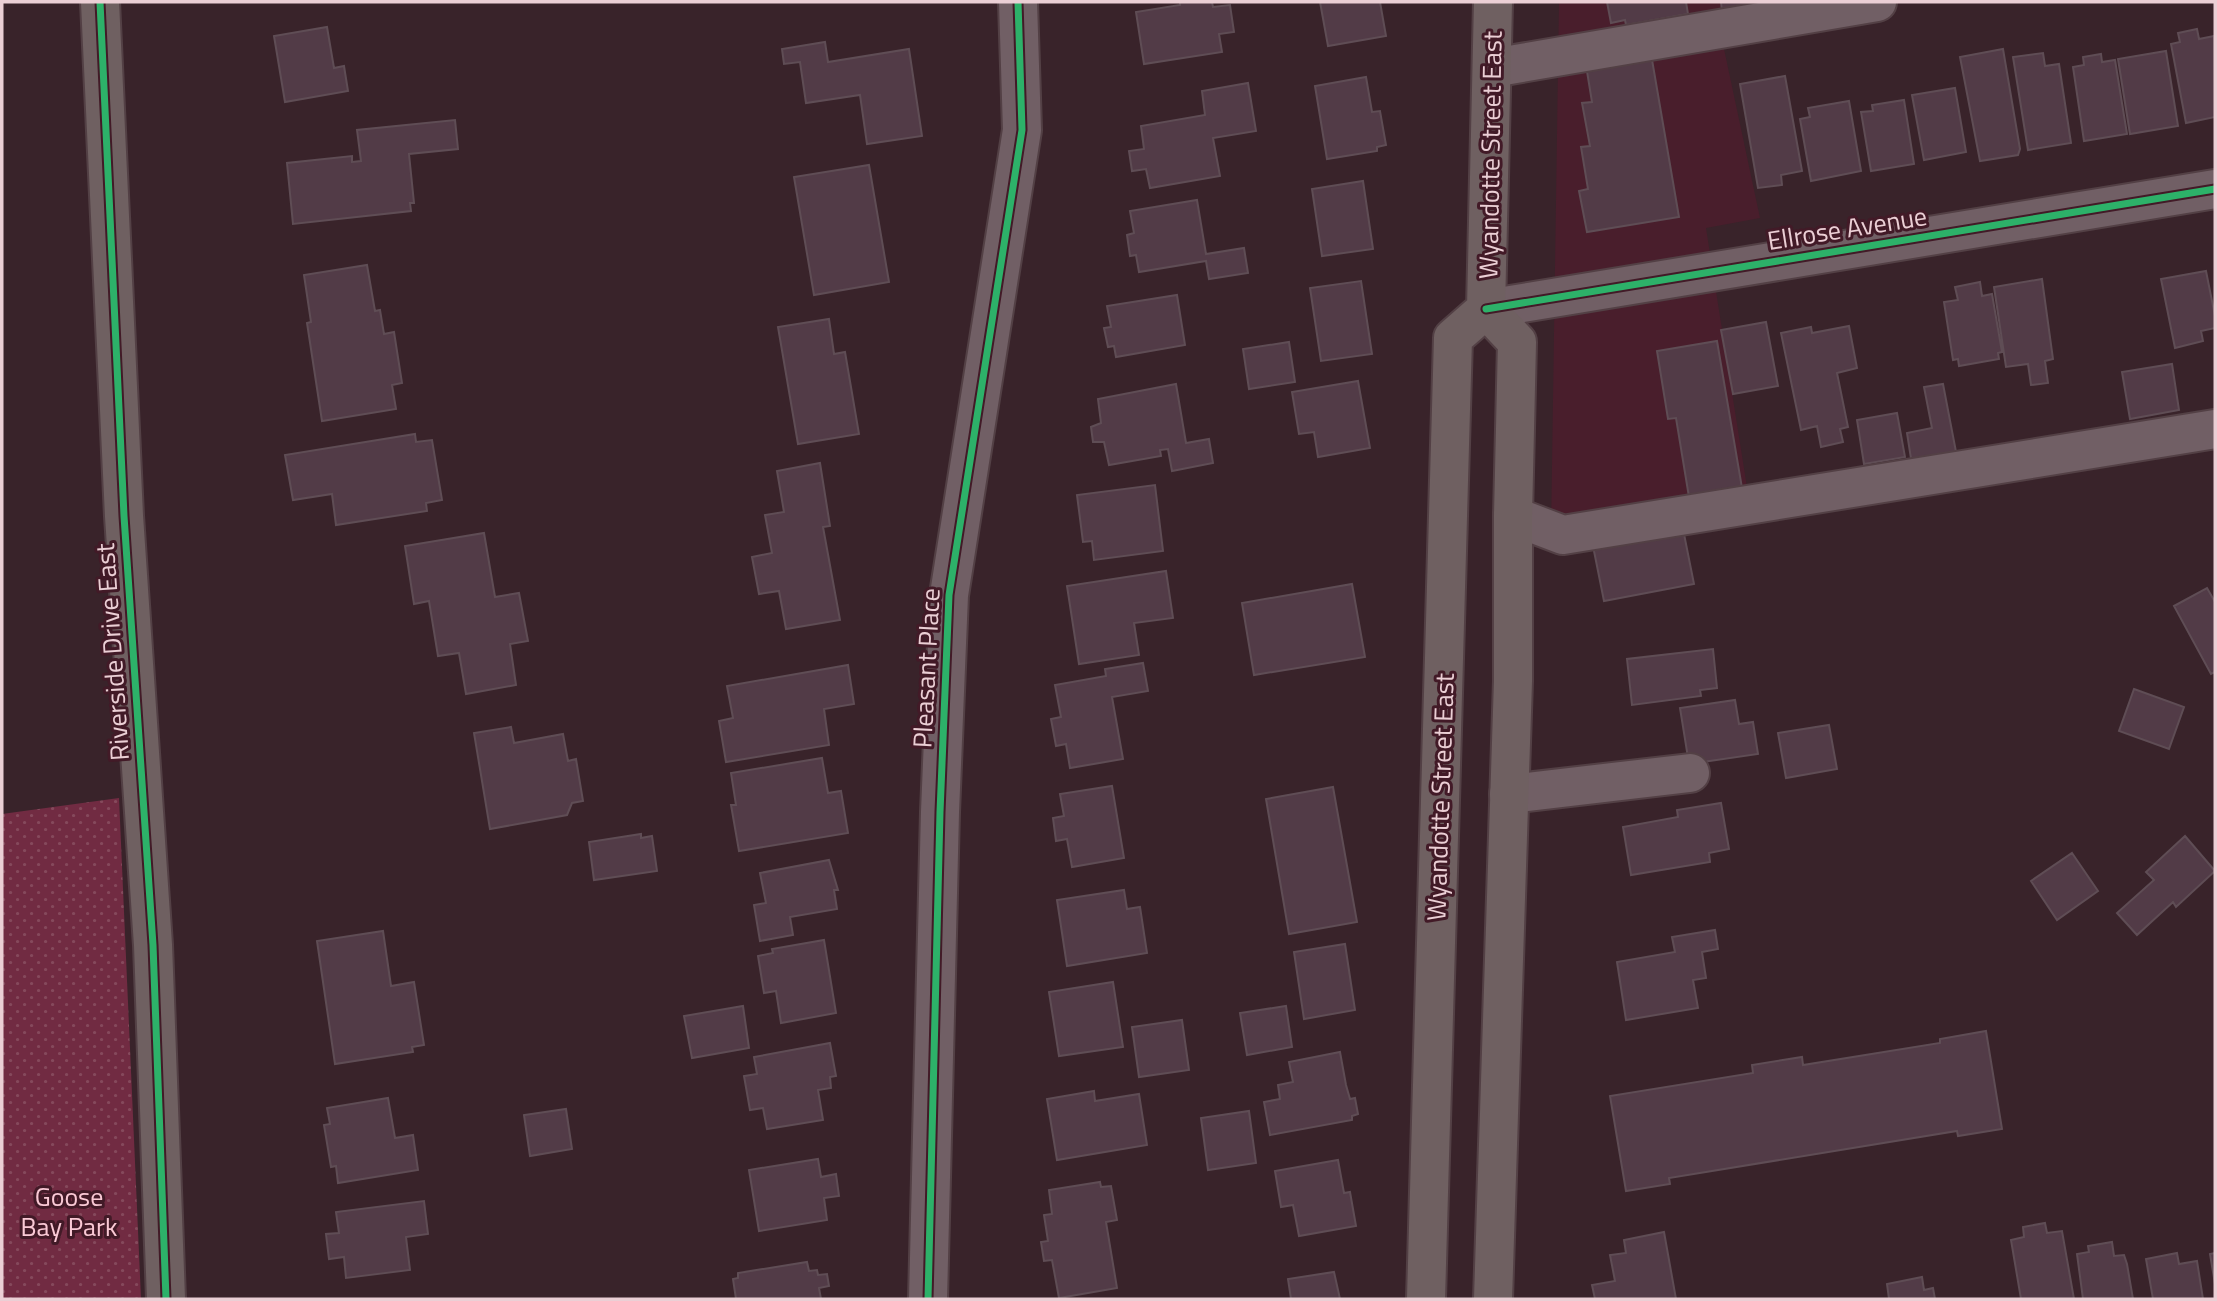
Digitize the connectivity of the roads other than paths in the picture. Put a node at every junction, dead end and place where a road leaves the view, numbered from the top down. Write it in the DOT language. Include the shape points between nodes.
graph roads {
  1 [pos="100,2"];
  2 [pos="1018,2"];
  3 [pos="1493,2"];
  4 [pos="1877,2"];
  5 [pos="1492,68"];
  6 [pos="2215,189"];
  7 [pos="1486,309"];
  8 [pos="2215,429"];
  9 [pos="1513,516"];
  10 [pos="1690,773"];
  11 [pos="1509,794"];
  12 [pos="166,1299"];
  13 [pos="928,1299"];
  14 [pos="1426,1299"];
  15 [pos="1493,1299"];
  1 -- 12 [label="main road, Riverside Drive East" via="124,516 153,945"];
  2 -- 13 [label="street, Pleasant Place" via="1022,130 949,595"];
  3 -- 5 [label="main road, Wyandotte Street East"];
  4 -- 5 [label="street"];
  5 -- 7 [label="main road, Wyandotte Street East"];
  6 -- 7 [label="street, Ellrose Avenue"];
  7 -- 9 [label="main road, Wyandotte Street East" via="1517,342"];
  7 -- 14 [label="main road, Wyandotte Street East" via="1453,338"];
  8 -- 9 [label="street" via="1563,535"];
  9 -- 11 [label="main road, Wyandotte Street East"];
  10 -- 11 [label="street"];
  11 -- 15 [label="main road, Wyandotte Street East"];
}
